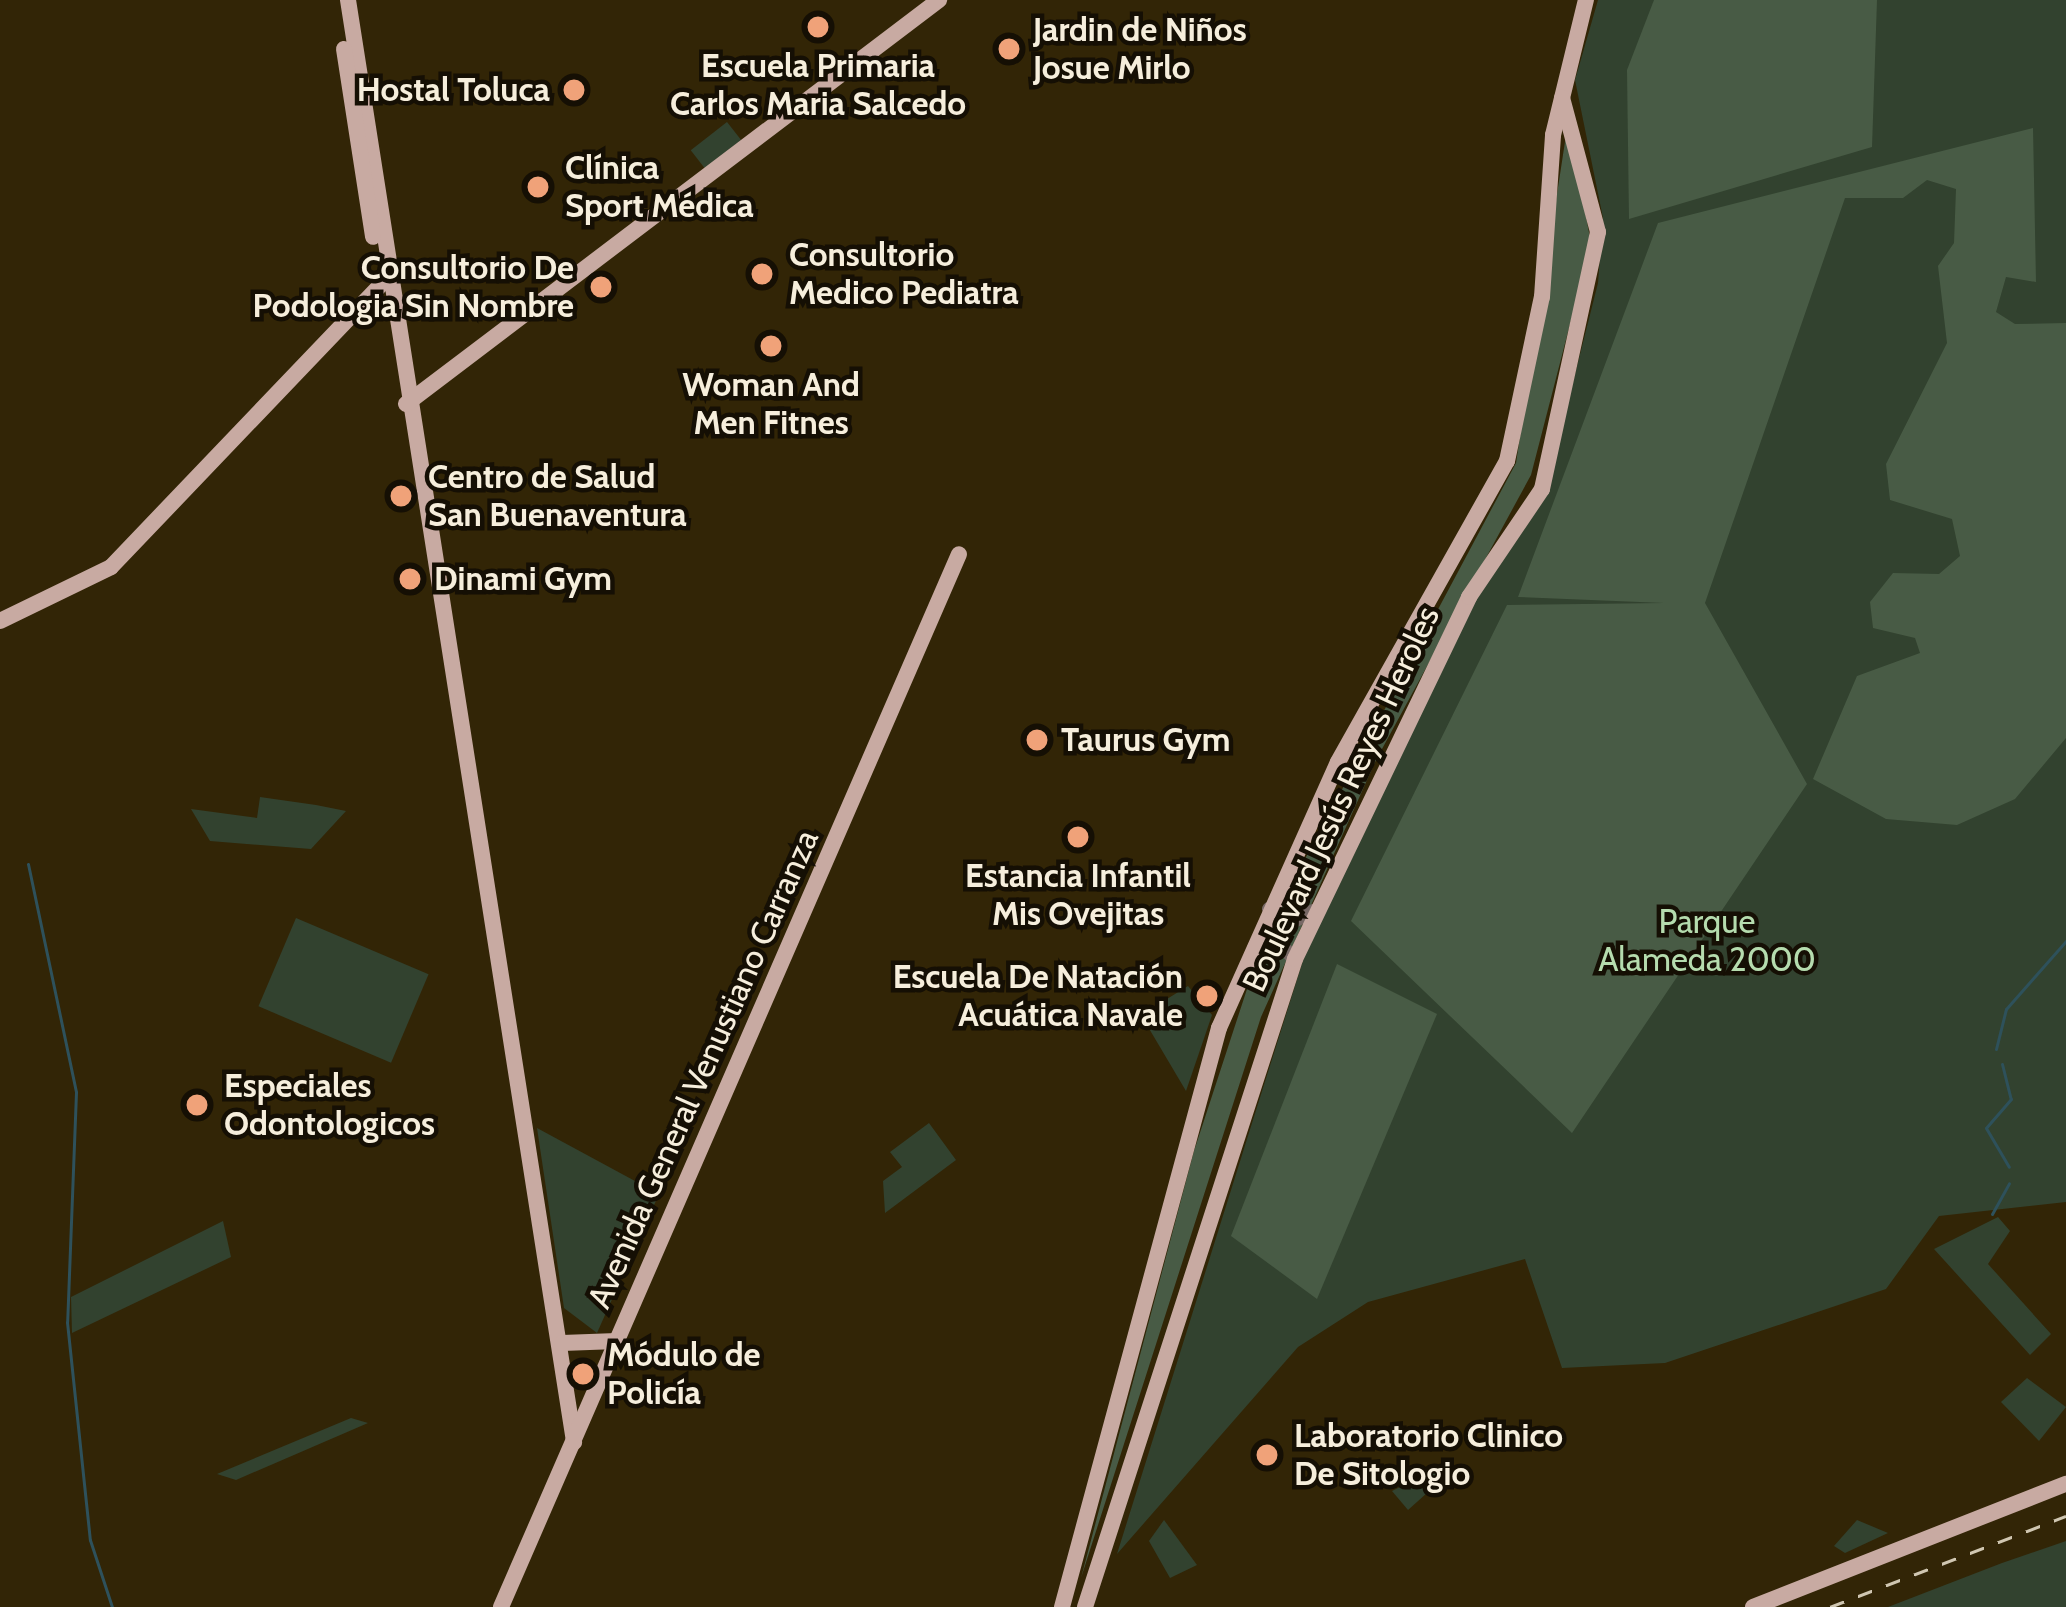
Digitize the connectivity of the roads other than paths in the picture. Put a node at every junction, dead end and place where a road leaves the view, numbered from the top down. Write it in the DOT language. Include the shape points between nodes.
graph roads {
  1 [pos="337,0"];
  2 [pos="348,0"];
  3 [pos="939,0"];
  4 [pos="1586,0"];
  5 [pos="1562,98"];
  6 [pos="387,285"];
  7 [pos="406,404"];
  8 [pos="959,554"];
  9 [pos="0,621"];
  10 [pos="1269,909"];
  11 [pos="1314,911"];
  12 [pos="1254,948"];
  13 [pos="1295,959"];
  14 [pos="617,1341"];
  15 [pos="562,1343"];
  16 [pos="574,1442"];
  17 [pos="2066,1484"];
  18 [pos="1083,1532"];
  19 [pos="1108,1541"];
  20 [pos="501,1607"];
  21 [pos="1062,1607"];
  22 [pos="1085,1607"];
  23 [pos="1753,1607"];
  1 -- 6 [label="main road"];
  2 -- 6 [label="main road"];
  3 -- 7 [label="main road"];
  4 -- 5 [label="main road, Boulevard Jesús Reyes Heroles"];
  5 -- 10 [label="main road, Boulevard Jesús Reyes Heroles" via="1542,297 1507,461 1366,706"];
  5 -- 11 [label="main road, Boulevard Jesús Reyes Heroles" via="1598,232 1541,489 1469,597"];
  6 -- 7 [label="main road"];
  6 -- 9 [label="main road" via="111,567"];
  7 -- 15 [label="main road"];
  8 -- 14 [label="main road, Avenida General Venustiano Carranza"];
  10 -- 11 [label="street" via="1288,925"];
  10 -- 12 [label="main road, Boulevard Jesús Reyes Heroles"];
  11 -- 13 [label="main road, Boulevard Jesús Reyes Heroles"];
  12 -- 13 [label="street" via="1273,938"];
  12 -- 18 [label="main road, Boulevard Jesús Reyes Heroles" via="1208,1061"];
  13 -- 19 [label="main road, Boulevard Jesús Reyes Heroles"];
  14 -- 15 [label="main road"];
  14 -- 16 [label="main road, Avenida General Venustiano Carranza"];
  15 -- 16 [label="main road"];
  16 -- 20 [label="main road, Avenida General Venustiano Carranza"];
  17 -- 23 [label="main road"];
  18 -- 19 [label="street"];
  18 -- 21 [label="main road, Boulevard Jesús Reyes Heroles"];
  19 -- 22 [label="main road, Boulevard Jesús Reyes Heroles"];
}
